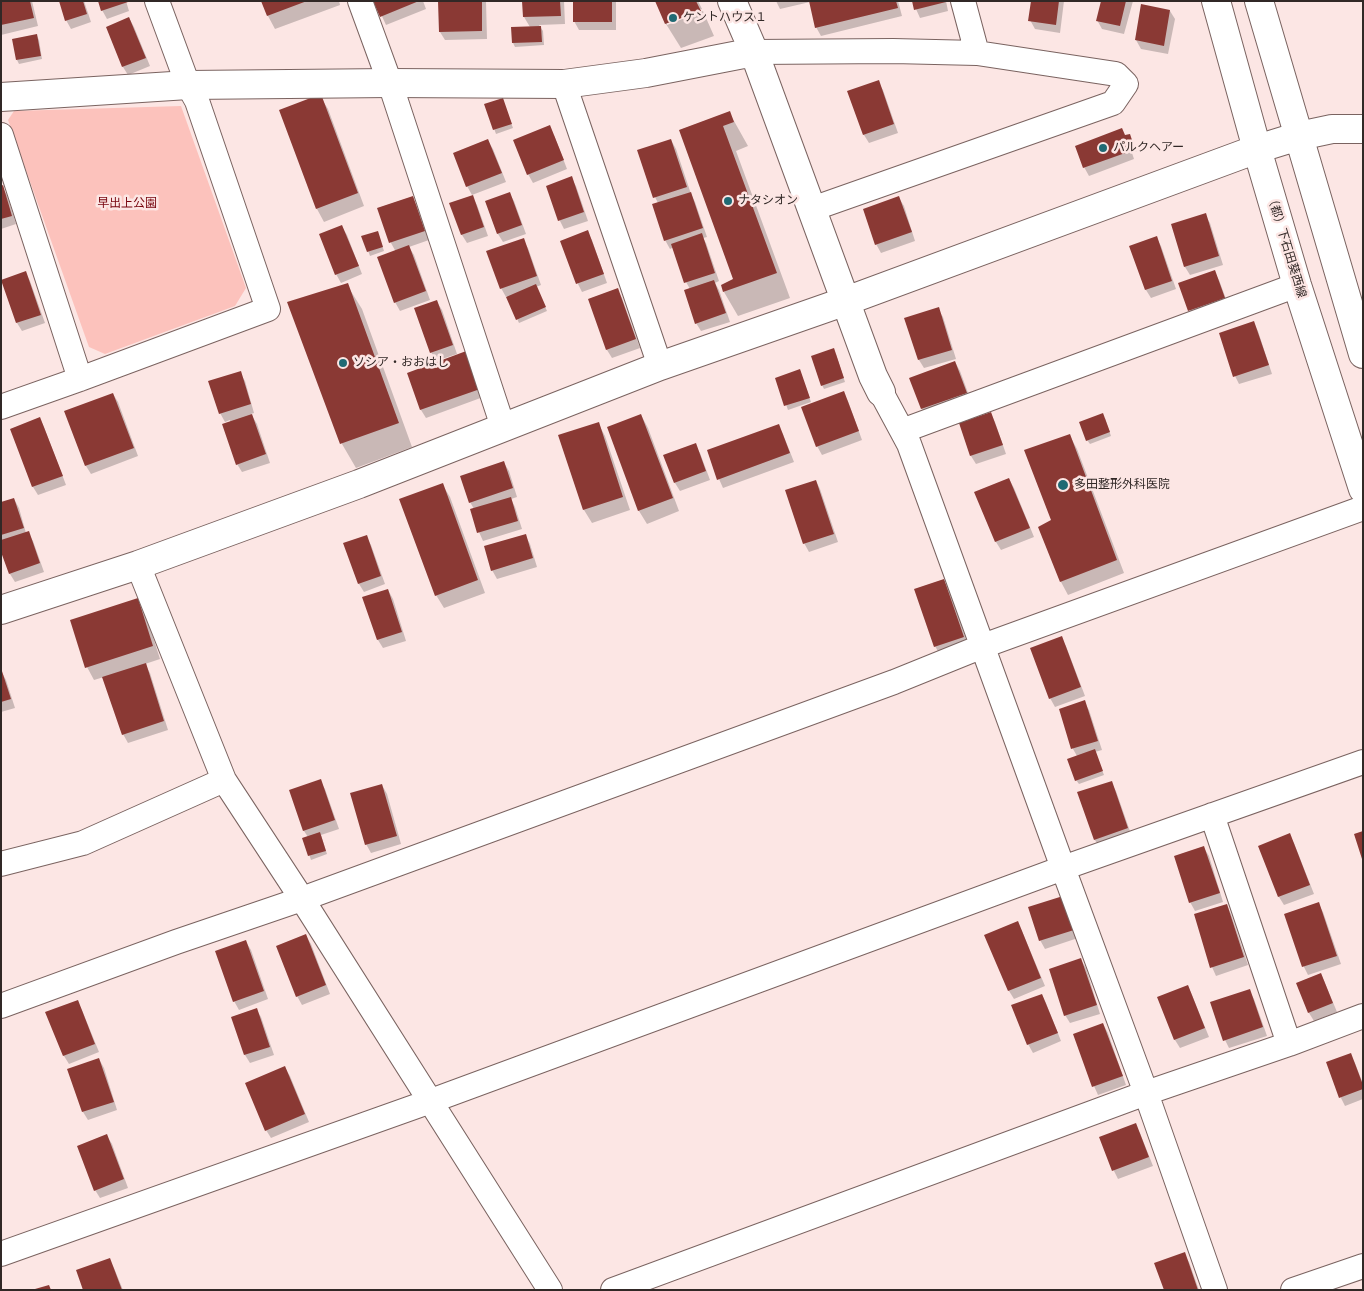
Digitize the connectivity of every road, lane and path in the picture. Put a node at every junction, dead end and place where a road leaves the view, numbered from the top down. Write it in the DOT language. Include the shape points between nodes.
graph roads {
  1 [pos="157,1"];
  2 [pos="360,1"];
  3 [pos="732,1"];
  4 [pos="963,1"];
  5 [pos="1216,1"];
  6 [pos="1259,1"];
  7 [pos="754,52"];
  8 [pos="977,53"];
  9 [pos="390,83"];
  10 [pos="564,84"];
  11 [pos="188,85"];
  12 [pos="1,97"];
  13 [pos="1363,129"];
  14 [pos="1,135"];
  15 [pos="1299,136"];
  16 [pos="1257,150"];
  17 [pos="812,209"];
  18 [pos="1298,285"];
  19 [pos="846,302"];
  20 [pos="1363,354"];
  21 [pos="660,366"];
  22 [pos="80,379"];
  23 [pos="881,392"];
  24 [pos="1,406"];
  25 [pos="503,428"];
  26 [pos="902,430"];
  27 [pos="1363,489"];
  28 [pos="1363,508"];
  29 [pos="138,565"];
  30 [pos="1,610"];
  31 [pos="983,646"];
  32 [pos="1363,762"];
  33 [pos="224,780"];
  34 [pos="1212,815"];
  35 [pos="1,864"];
  36 [pos="1063,868"];
  37 [pos="302,899"];
  38 [pos="1,1006"];
  39 [pos="1363,1016"];
  40 [pos="1289,1044"];
  41 [pos="1146,1093"];
  42 [pos="431,1101"];
  43 [pos="1,1254"];
  44 [pos="1363,1266"];
  45 [pos="550,1290"];
  46 [pos="613,1290"];
  47 [pos="1215,1290"];
  48 [pos="1293,1290"];
  1 -- 11 [label="street"];
  2 -- 9 [label="street"];
  3 -- 7 [label="street"];
  4 -- 8 [label="street"];
  5 -- 16 [label="street, （都）下石田葵西線"];
  6 -- 15 [label="street"];
  7 -- 8 [label="street"];
  7 -- 10 [label="street" via="646,73"];
  7 -- 17 [label="street"];
  8 -- 17 [label="street" via="1116,74 1126,84 1113,103"];
  9 -- 10 [label="street"];
  9 -- 11 [label="street"];
  9 -- 25 [label="street"];
  10 -- 21 [label="street"];
  11 -- 12 [label="street"];
  11 -- 22 [label="street" via="197,100 268,309"];
  13 -- 15 [label="street" via="1332,129"];
  14 -- 22 [label="street"];
  15 -- 16 [label="street"];
  15 -- 20 [label="street"];
  16 -- 18 [label="street, （都）下石田葵西線"];
  16 -- 19 [label="street"];
  17 -- 19 [label="street"];
  18 -- 26 [label="street"];
  18 -- 27 [label="street, （都）下石田葵西線"];
  19 -- 21 [label="street"];
  19 -- 23 [label="street"];
  21 -- 25 [label="street"];
  22 -- 24 [label="street"];
  23 -- 26 [label="street"];
  25 -- 29 [label="street"];
  26 -- 31 [label="street"];
  28 -- 31 [label="street"];
  29 -- 30 [label="street"];
  29 -- 33 [label="street"];
  31 -- 36 [label="street"];
  31 -- 37 [label="street"];
  32 -- 34 [label="street"];
  33 -- 35 [label="street" via="83,843"];
  33 -- 37 [label="street"];
  34 -- 36 [label="street"];
  34 -- 40 [label="street"];
  36 -- 41 [label="street"];
  36 -- 42 [label="street"];
  37 -- 38 [label="street"];
  37 -- 42 [label="street"];
  39 -- 40 [label="street"];
  40 -- 41 [label="street"];
  41 -- 46 [label="street"];
  41 -- 47 [label="street"];
  42 -- 43 [label="street"];
  42 -- 45 [label="street"];
  44 -- 48 [label="street"];
}
